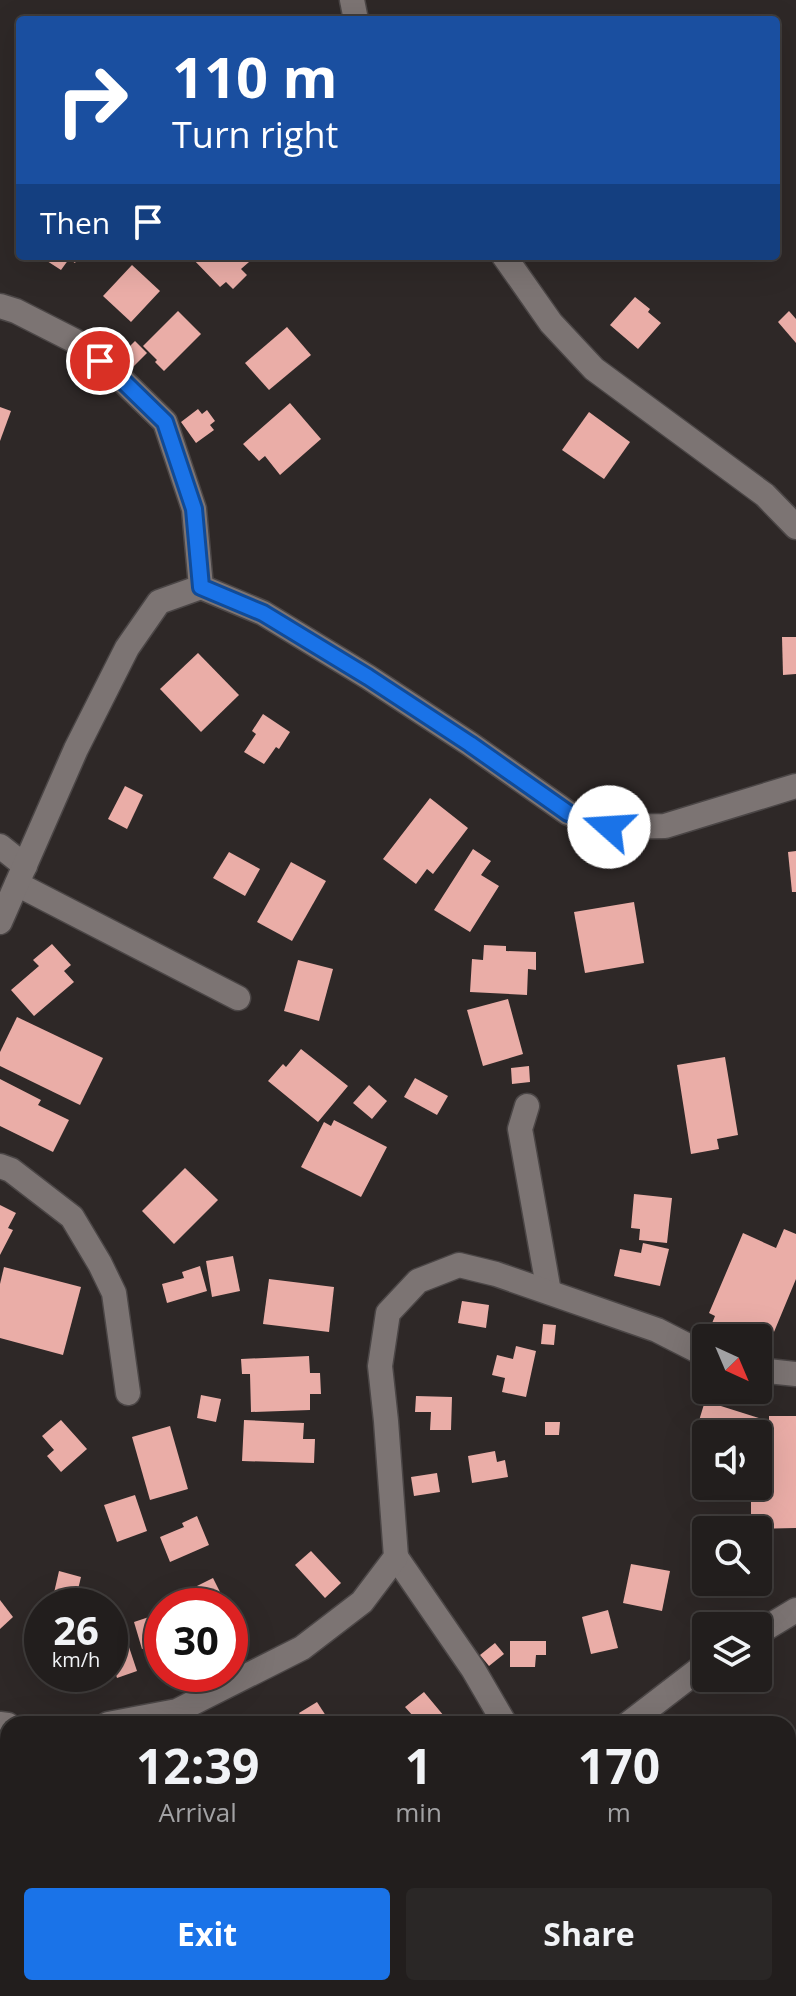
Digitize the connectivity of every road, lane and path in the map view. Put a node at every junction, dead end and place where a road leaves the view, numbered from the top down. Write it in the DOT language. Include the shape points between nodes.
graph roads {
  1 [pos="507,260"];
  2 [pos="0,306"];
  3 [pos="796,527"];
  4 [pos="201,587"];
  5 [pos="796,786"];
  6 [pos="0,846"];
  7 [pos="21,875"];
  8 [pos="0,922"];
  9 [pos="238,998"];
  10 [pos="527,1106"];
  11 [pos="0,1166"];
  12 [pos="549,1292"];
  13 [pos="692,1348"];
  14 [pos="772,1371"];
  15 [pos="796,1374"];
  16 [pos="128,1393"];
  17 [pos="396,1557"];
  18 [pos="796,1610"];
  19 [pos="772,1625"];
  20 [pos="692,1675"];
  21 [pos="182,1716"];
  22 [pos="500,1716"];
  23 [pos="638,1716"];
  1 -- 3 [label="street" via="551,323 594,369 765,495"];
  2 -- 4 [label="street" via="75,341 165,422 194,509"];
  4 -- 5 [label="street" via="263,613 368,677 568,813 609,827 665,826"];
  4 -- 7 [label="street" via="159,602 127,648"];
  6 -- 7 [label="street"];
  7 -- 8 [label="street"];
  7 -- 9 [label="street"];
  10 -- 12 [label="street" via="520,1129"];
  11 -- 16 [label="street" via="72,1217 100,1264 114,1293"];
  12 -- 13 [label="street"];
  12 -- 17 [label="street" via="459,1265 418,1281 388,1313 380,1366"];
  14 -- 15 [label="street"];
  17 -- 21 [label="street" via="362,1602 302,1648"];
  17 -- 22 [label="street"];
  18 -- 19 [label="street"];
  20 -- 23 [label="street"];
}
